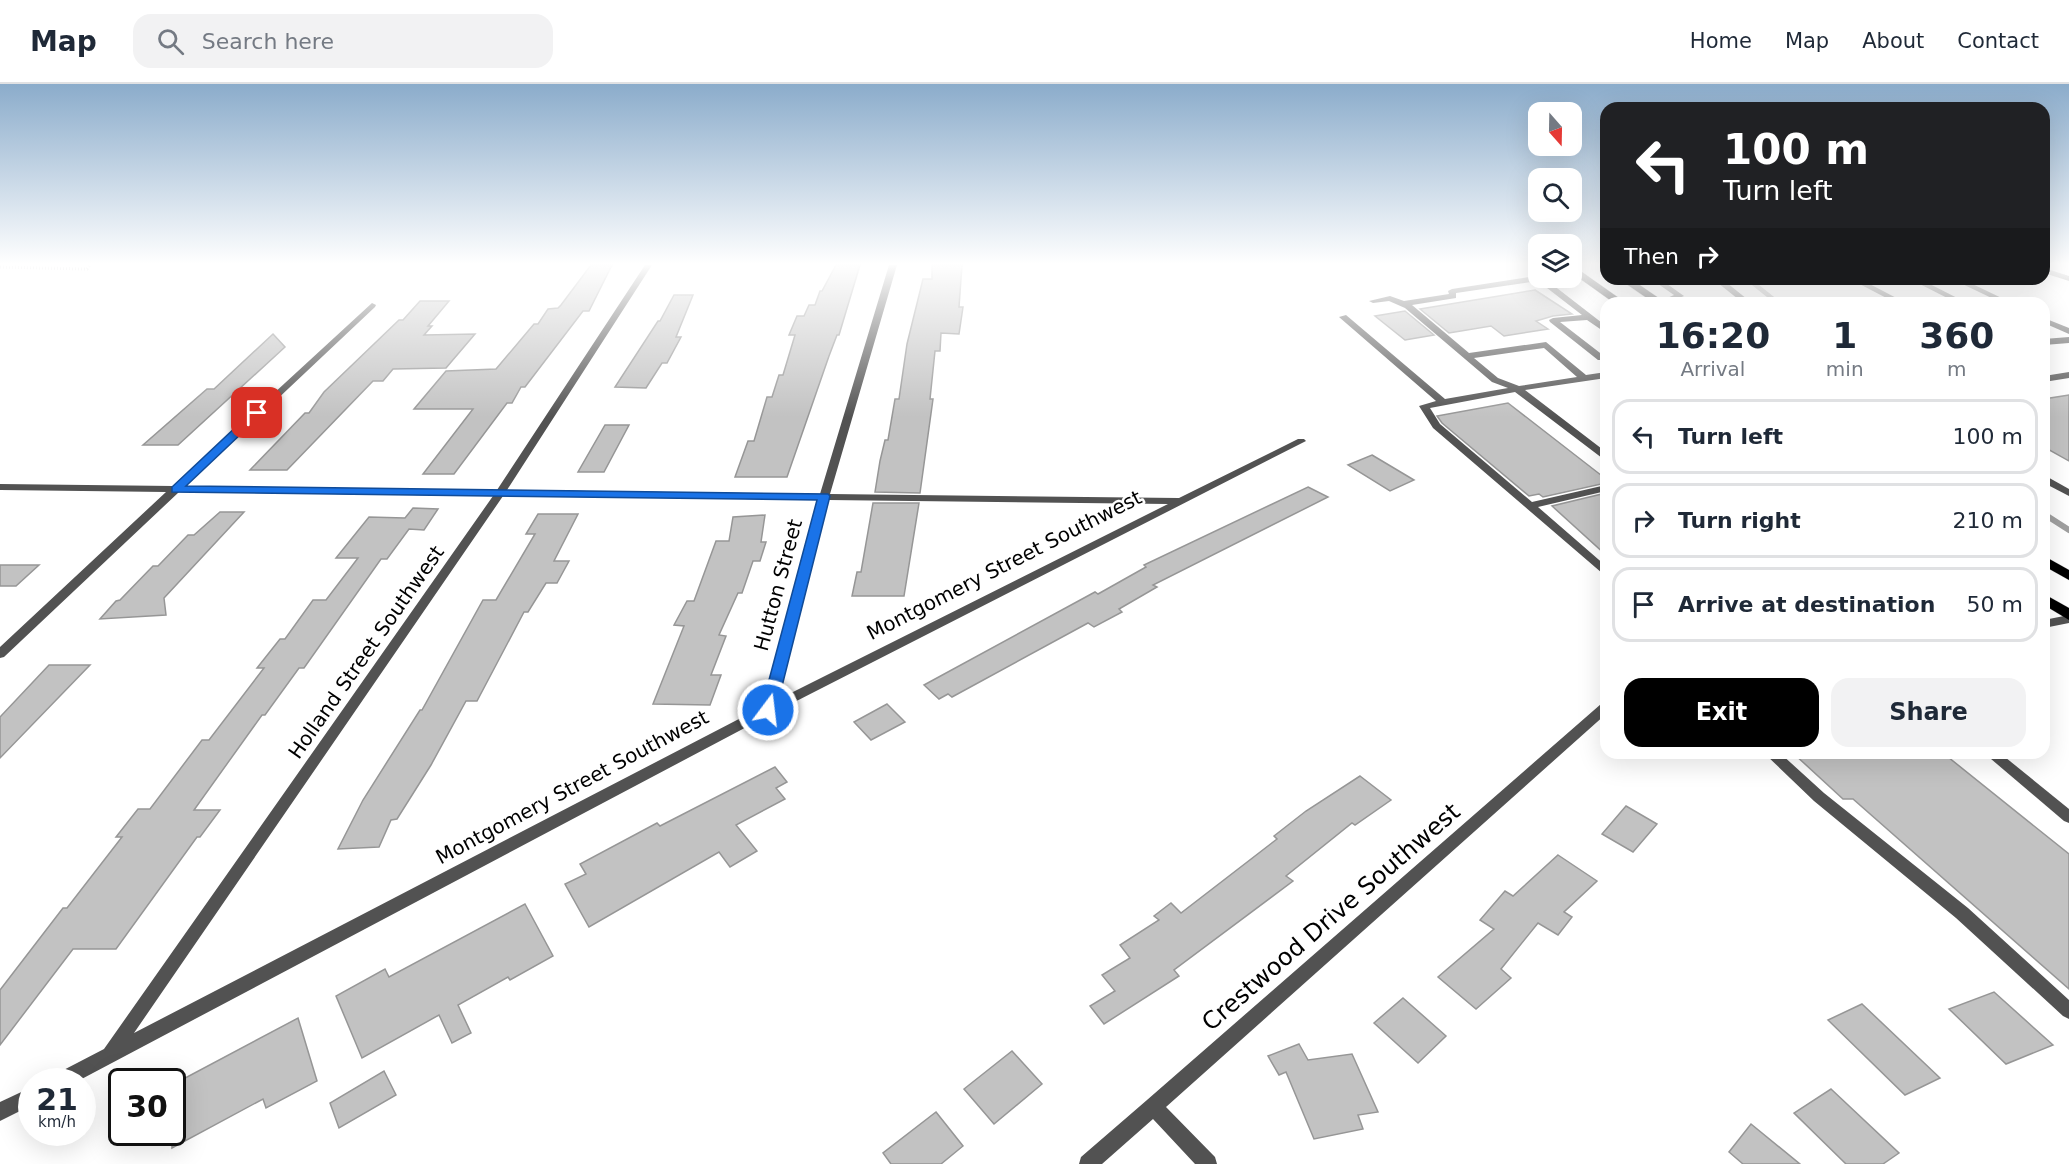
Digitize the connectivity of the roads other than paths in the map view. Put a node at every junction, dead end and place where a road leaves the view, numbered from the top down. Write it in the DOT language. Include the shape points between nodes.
graph roads {
  1 [pos="361,315"];
  2 [pos="617,315"];
  3 [pos="877,315"];
  4 [pos="1417,315"];
  5 [pos="1343,317"];
  6 [pos="1589,317"];
  7 [pos="2050,323"];
  8 [pos="1600,325"];
  9 [pos="2069,331"];
  10 [pos="2069,340"];
  11 [pos="2050,342"];
  12 [pos="1467,356"];
  13 [pos="1600,357"];
  14 [pos="2069,375"];
  15 [pos="1600,376"];
  16 [pos="1584,378"];
  17 [pos="2050,378"];
  18 [pos="1517,388"];
  19 [pos="1444,403"];
  20 [pos="1301,441"];
  21 [pos="1600,451"];
  22 [pos="2050,482"];
  23 [pos="2057,486"];
  24 [pos="0,487"];
  25 [pos="2050,487"];
  26 [pos="1600,489"];
  27 [pos="176,490"];
  28 [pos="500,493"];
  29 [pos="2069,493"];
  30 [pos="824,496"];
  31 [pos="1181,501"];
  32 [pos="1529,506"];
  33 [pos="2050,564"];
  34 [pos="1600,566"];
  35 [pos="2069,576"];
  36 [pos="2050,603"];
  37 [pos="2069,617"];
  38 [pos="2050,622"];
  39 [pos="0,654"];
  40 [pos="768,710"];
  41 [pos="1600,712"];
  42 [pos="1778,759"];
  43 [pos="1998,759"];
  44 [pos="2069,817"];
  45 [pos="2069,1011"];
  46 [pos="108,1055"];
  47 [pos="84,1068"];
  48 [pos="18,1102"];
  49 [pos="1154,1106"];
  50 [pos="0,1112"];
  51 [pos="1088,1164"];
  52 [pos="1208,1164"];
  1 -- 27 [label="street"];
  2 -- 28 [label="street, Holland Street Southwest"];
  3 -- 30 [label="street, Hutton Street"];
  4 -- 12 [label="street"];
  5 -- 19 [label="street"];
  6 -- 8 [label="street"];
  6 -- 13 [label="street" via="1553,320"];
  7 -- 9 [label="street"];
  10 -- 11 [label="street"];
  12 -- 16 [label="street" via="1546,345"];
  12 -- 18 [label="street" via="1495,380"];
  14 -- 17 [label="street"];
  15 -- 16 [label="street"];
  16 -- 18 [label="street"];
  18 -- 19 [label="street"];
  18 -- 21 [label="street"];
  19 -- 32 [label="street" via="1424,406 1436,426"];
  20 -- 31 [label="street, Montgomery Street Southwest"];
  22 -- 23 [label="street"];
  23 -- 25 [label="street"];
  23 -- 29 [label="street"];
  24 -- 27 [label="street"];
  26 -- 32 [label="street"];
  27 -- 28 [label="street"];
  27 -- 39 [label="street"];
  28 -- 30 [label="street"];
  28 -- 46 [label="street, Holland Street Southwest"];
  30 -- 31 [label="street"];
  30 -- 40 [label="street, Hutton Street"];
  31 -- 40 [label="street, Montgomery Street Southwest"];
  32 -- 34 [label="street"];
  33 -- 35 [label="main road"];
  36 -- 37 [label="main road"];
  37 -- 38 [label="street"];
  40 -- 46 [label="street, Montgomery Street Southwest"];
  41 -- 49 [label="street, Crestwood Drive Southwest"];
  42 -- 45 [label="street" via="1962,913"];
  43 -- 44 [label="street"];
  46 -- 47 [label="street, Montgomery Street Southwest"];
  48 -- 50 [label="street"];
  49 -- 51 [label="street, Crestwood Drive Southwest"];
  49 -- 52 [label="street"];
}
